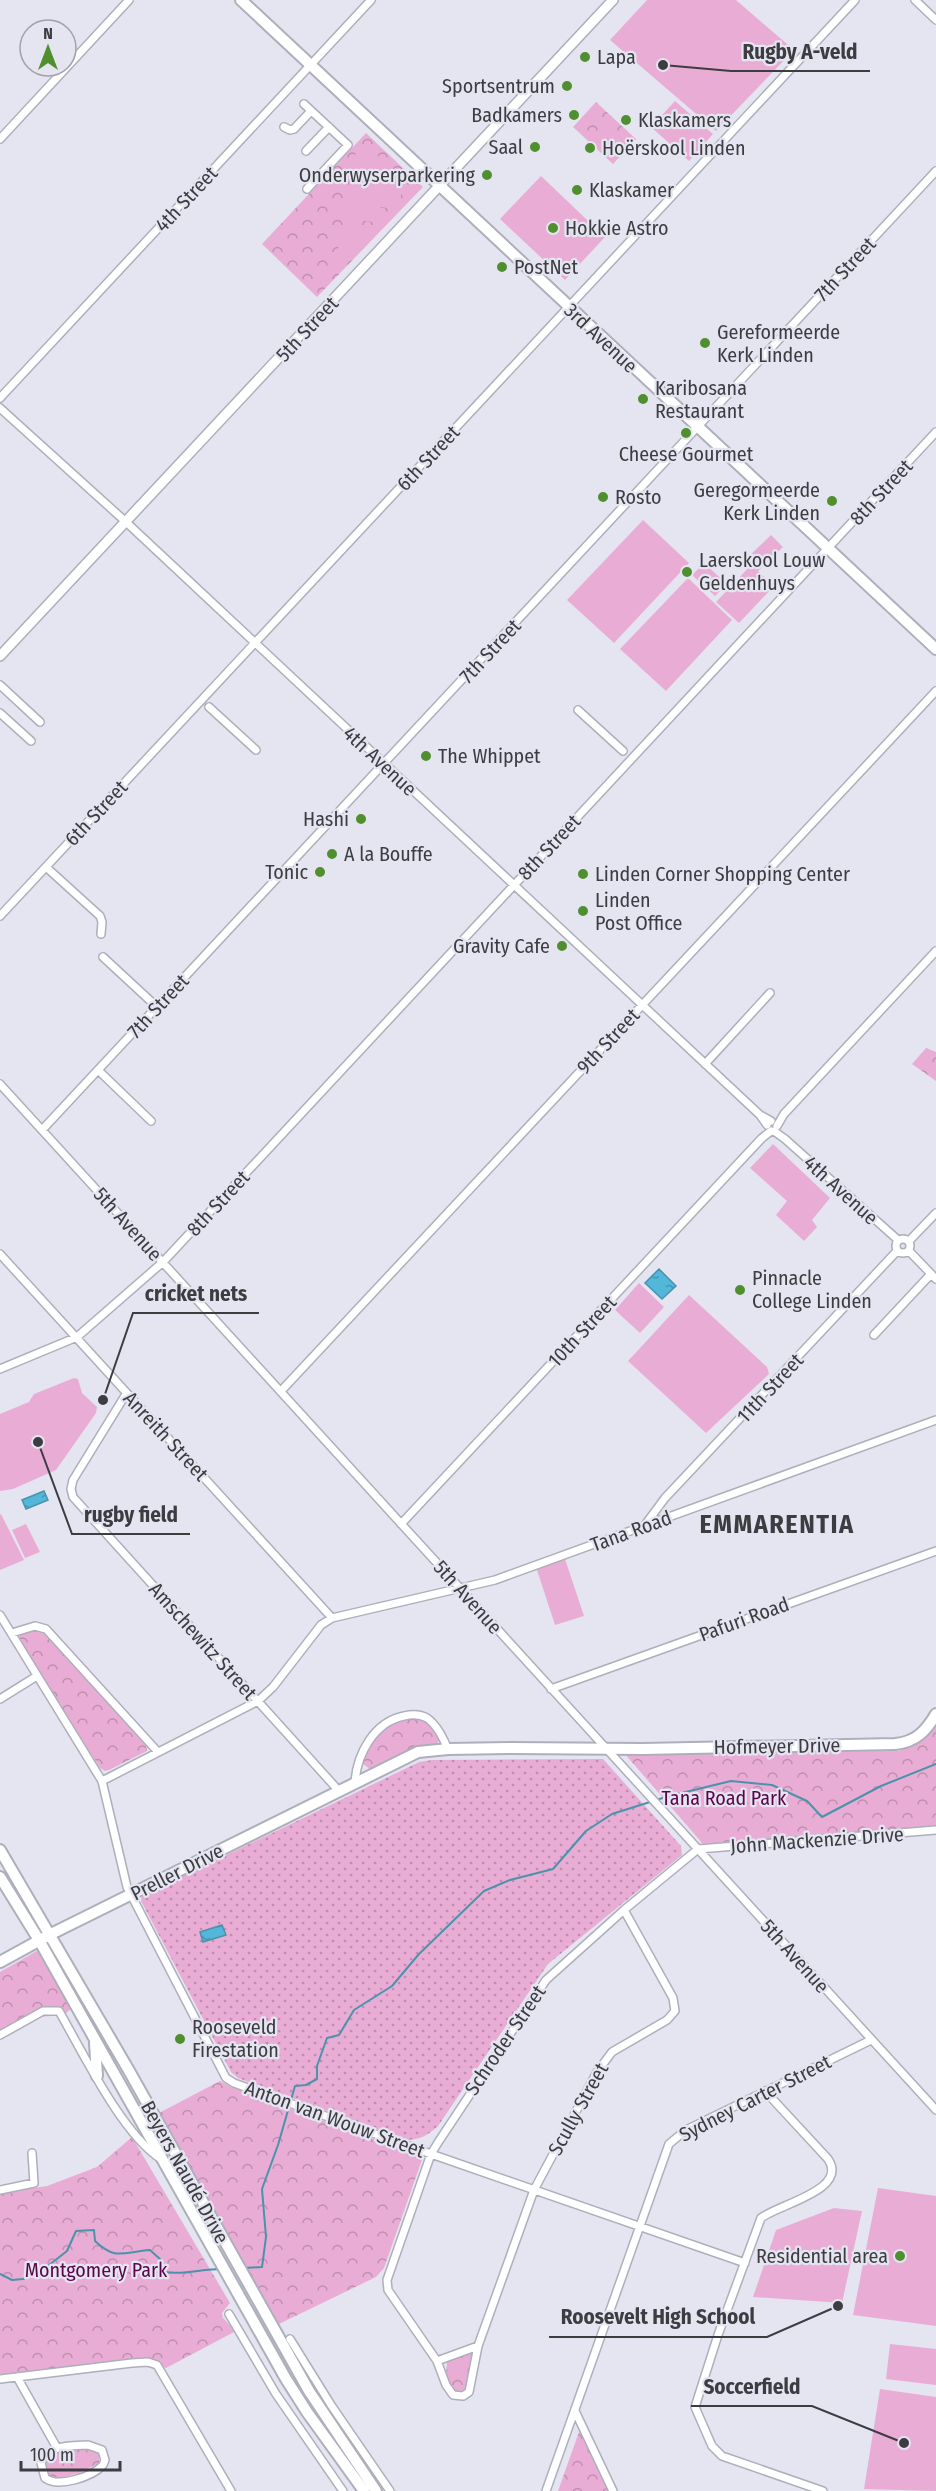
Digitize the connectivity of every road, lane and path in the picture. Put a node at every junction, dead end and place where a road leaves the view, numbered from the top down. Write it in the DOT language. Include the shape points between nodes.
graph roads {
  1 [pos="129,0"];
  2 [pos="241,0"];
  3 [pos="371,0"];
  4 [pos="613,0"];
  5 [pos="855,0"];
  6 [pos="915,0"];
  7 [pos="936,20"];
  8 [pos="311,65"];
  9 [pos="303,104"];
  10 [pos="311,111"];
  11 [pos="284,127"];
  12 [pos="329,127"];
  13 [pos="0,139"];
  14 [pos="306,151"];
  15 [pos="936,171"];
  16 [pos="440,186"];
  17 [pos="307,189"];
  18 [pos="568,308"];
  19 [pos="0,398"];
  20 [pos="0,408"];
  21 [pos="698,428"];
  22 [pos="936,432"];
  23 [pos="126,522"];
  24 [pos="828,548"];
  25 [pos="254,644"];
  26 [pos="936,649"];
  27 [pos="0,656"];
  28 [pos="0,685"];
  29 [pos="936,691"];
  30 [pos="209,706"];
  31 [pos="578,710"];
  32 [pos="0,713"];
  33 [pos="40,722"];
  34 [pos="31,741"];
  35 [pos="256,750"];
  36 [pos="623,752"];
  37 [pos="384,764"];
  38 [pos="46,867"];
  39 [pos="514,886"];
  40 [pos="0,916"];
  41 [pos="101,934"];
  42 [pos="936,951"];
  43 [pos="103,957"];
  44 [pos="770,993"];
  45 [pos="642,1005"];
  46 [pos="157,1007"];
  47 [pos="705,1064"];
  48 [pos="98,1070"];
  49 [pos="0,1084"];
  50 [pos="151,1121"];
  51 [pos="772,1126"];
  52 [pos="42,1130"];
  53 [pos="936,1213"];
  54 [pos="898,1240"];
  55 [pos="909,1241"];
  56 [pos="897,1251"];
  57 [pos="909,1251"];
  58 [pos="0,1254"];
  59 [pos="163,1262"];
  60 [pos="933,1276"];
  61 [pos="874,1335"];
  62 [pos="77,1337"];
  63 [pos="0,1369"];
  64 [pos="281,1392"];
  65 [pos="126,1394"];
  66 [pos="936,1420"];
  67 [pos="401,1524"];
  68 [pos="645,1526"];
  69 [pos="936,1551"];
  70 [pos="460,1589"];
  71 [pos="0,1615"];
  72 [pos="332,1618"];
  73 [pos="12,1634"];
  74 [pos="37,1676"];
  75 [pos="551,1689"];
  76 [pos="0,1699"];
  77 [pos="258,1701"];
  78 [pos="936,1714"];
  79 [pos="605,1748"];
  80 [pos="448,1749"];
  81 [pos="158,1752"];
  82 [pos="102,1781"];
  83 [pos="355,1782"];
  84 [pos="339,1791"];
  85 [pos="936,1830"];
  86 [pos="698,1849"];
  87 [pos="0,1850"];
  88 [pos="0,1876"];
  89 [pos="131,1895"];
  90 [pos="624,1910"];
  91 [pos="51,1934"];
  92 [pos="39,1940"];
  93 [pos="0,1962"];
  94 [pos="0,2035"];
  95 [pos="95,2040"];
  96 [pos="871,2040"];
  97 [pos="128,2069"];
  98 [pos="97,2076"];
  99 [pos="115,2076"];
  100 [pos="765,2091"];
  101 [pos="934,2106"];
  102 [pos="153,2114"];
  103 [pos="141,2121"];
  104 [pos="32,2153"];
  105 [pos="431,2154"];
  106 [pos="162,2160"];
  107 [pos="0,2190"];
  108 [pos="534,2190"];
  109 [pos="639,2227"];
  110 [pos="745,2263"];
  111 [pos="387,2285"];
  112 [pos="229,2314"];
  113 [pos="290,2339"];
  114 [pos="478,2346"];
  115 [pos="437,2361"];
  116 [pos="17,2377"];
  117 [pos="0,2379"];
  118 [pos="575,2411"];
  119 [pos="57,2448"];
  120 [pos="231,2491"];
  121 [pos="343,2491"];
  122 [pos="364,2491"];
  123 [pos="376,2491"];
  124 [pos="390,2491"];
  125 [pos="546,2491"];
  126 [pos="613,2491"];
  127 [pos="823,2491"];
  1 -- 13 [label="street"];
  2 -- 8 [label="main road, 3rd Avenue"];
  3 -- 8 [label="street, 4th Street"];
  4 -- 16 [label="street, 5th Street"];
  5 -- 18 [label="street, 6th Street"];
  6 -- 7 [label="street"];
  8 -- 16 [label="main road, 3rd Avenue"];
  8 -- 19 [label="street, 4th Street"];
  9 -- 10 [label="street"];
  10 -- 11 [label="street" via="294,129"];
  10 -- 12 [label="street"];
  12 -- 14 [label="street"];
  12 -- 17 [label="street" via="348,144"];
  15 -- 21 [label="street, 7th Street"];
  16 -- 18 [label="main road, 3rd Avenue"];
  16 -- 23 [label="street, 5th Street"];
  18 -- 21 [label="main road, 3rd Avenue"];
  18 -- 25 [label="street, 6th Street"];
  20 -- 23 [label="street, 4th Avenue"];
  21 -- 24 [label="main road, 3rd Avenue"];
  21 -- 37 [label="street, 7th Street"];
  22 -- 24 [label="street, 8th Street"];
  23 -- 25 [label="street, 4th Avenue"];
  23 -- 27 [label="street, 5th Street"];
  24 -- 26 [label="main road, 3rd Avenue"];
  24 -- 39 [label="street, 8th Street"];
  25 -- 37 [label="street, 4th Avenue"];
  25 -- 38 [label="street, 6th Street"];
  28 -- 33 [label="street"];
  29 -- 45 [label="street, 9th Street"];
  30 -- 35 [label="street"];
  31 -- 36 [label="street"];
  32 -- 34 [label="street"];
  37 -- 39 [label="street, 4th Avenue"];
  37 -- 46 [label="street, 7th Street"];
  38 -- 40 [label="street, 6th Street"];
  38 -- 41 [label="street" via="100,916"];
  39 -- 45 [label="street, 4th Avenue"];
  39 -- 59 [label="street, 8th Street"];
  42 -- 51 [label="street, 10th Street"];
  43 -- 46 [label="street"];
  44 -- 47 [label="street"];
  45 -- 47 [label="street, 4th Avenue"];
  45 -- 64 [label="street, 9th Street"];
  46 -- 48 [label="street, 7th Street"];
  47 -- 51 [label="street, 4th Avenue"];
  48 -- 50 [label="street"];
  48 -- 52 [label="street, 7th Street"];
  49 -- 52 [label="street, 5th Avenue"];
  51 -- 54 [label="street, 4th Avenue"];
  51 -- 67 [label="street, 10th Street"];
  52 -- 59 [label="street, 5th Avenue"];
  53 -- 55 [label="street"];
  54 -- 55 [label="street"];
  54 -- 56 [label="street"];
  55 -- 57 [label="street"];
  56 -- 57 [label="street"];
  56 -- 68 [label="street, 11th Street" via="665,1498"];
  57 -- 60 [label="street"];
  58 -- 62 [label="street, Anreith Street"];
  59 -- 62 [label="street, 8th Street"];
  59 -- 64 [label="street, 5th Avenue"];
  60 -- 61 [label="street"];
  62 -- 63 [label="street, 8th Street"];
  62 -- 65 [label="street, Anreith Street"];
  64 -- 67 [label="street, 5th Avenue"];
  65 -- 72 [label="street, Anreith Street"];
  65 -- 77 [label="street, Amschewitz Street" via="76,1475 71,1489 76,1502"];
  66 -- 68 [label="street, Tana Road"];
  67 -- 70 [label="street, 5th Avenue"];
  68 -- 70 [label="street, Tana Road"];
  69 -- 75 [label="street, Pafuri Road"];
  70 -- 72 [label="street, Tana Road"];
  70 -- 75 [label="street, 5th Avenue"];
  71 -- 73 [label="street, Anton van Wouw Street"];
  72 -- 77 [label="street" via="321,1625"];
  73 -- 74 [label="street, Anton van Wouw Street"];
  73 -- 81 [label="street" via="35,1626 46,1629"];
  74 -- 76 [label="street"];
  74 -- 82 [label="street, Anton van Wouw Street"];
  75 -- 79 [label="street, 5th Avenue"];
  77 -- 81 [label="street"];
  77 -- 84 [label="street, Amschewitz Street"];
  78 -- 79 [label="main road, Hofmeyer Drive" via="916,1738 895,1744"];
  79 -- 80 [label="main road, Preller Drive"];
  79 -- 86 [label="street, 5th Avenue"];
  80 -- 83 [label="main road, Preller Drive" via="418,1752"];
  80 -- 83 [label="street" via="427,1718 413,1714 394,1718 382,1725 364,1750"];
  81 -- 82 [label="street"];
  82 -- 89 [label="street, Anton van Wouw Street"];
  83 -- 84 [label="main road, Preller Drive"];
  84 -- 89 [label="main road, Preller Drive"];
  85 -- 86 [label="street, John Mackenzie Drive"];
  86 -- 90 [label="street, Schroder Street"];
  86 -- 96 [label="street, 5th Avenue"];
  87 -- 91 [label="main road, Beyers Naudé Drive"];
  88 -- 92 [label="main road, Beyers Naudé Drive"];
  89 -- 91 [label="main road, Preller Drive"];
  89 -- 105 [label="street, Anton van Wouw Street" via="223,2074 234,2083"];
  90 -- 105 [label="street, Schroder Street" via="546,1980"];
  90 -- 108 [label="street, Scully Street" via="674,1998 675,2011 667,2020 607,2056"];
  91 -- 92 [label="main road, Preller Drive"];
  91 -- 97 [label="main road, Beyers Naudé Drive"];
  92 -- 93 [label="main road, Preller Drive"];
  92 -- 95 [label="main road, Beyers Naudé Drive"];
  94 -- 98 [label="street, Beyers Naudé Drive" via="43,2011 59,2011"];
  95 -- 98 [label="main road"];
  95 -- 99 [label="main road, Beyers Naudé Drive"];
  96 -- 100 [label="street, Sydney Carter Street"];
  96 -- 101 [label="street, 5th Avenue"];
  97 -- 99 [label="main road"];
  97 -- 102 [label="main road, Beyers Naudé Drive"];
  98 -- 106 [label="street, Beyers Naudé Drive" via="145,2148"];
  99 -- 103 [label="main road, Beyers Naudé Drive"];
  100 -- 109 [label="street, Sydney Carter Street" via="672,2140"];
  100 -- 110 [label="street" via="828,2159 833,2172 825,2186 761,2218"];
  102 -- 103 [label="main road"];
  102 -- 123 [label="main road, Beyers Naudé Drive" via="309,2391"];
  103 -- 106 [label="main road, Beyers Naudé Drive"];
  104 -- 107 [label="street" via="34,2183"];
  105 -- 108 [label="street, Anton van Wouw Street"];
  105 -- 111 [label="street, Schroder Street"];
  106 -- 122 [label="main road, Beyers Naudé Drive" via="297,2397"];
  108 -- 109 [label="street, Anton van Wouw Street"];
  108 -- 114 [label="street, Scully Street"];
  109 -- 110 [label="street, Anton van Wouw Street"];
  109 -- 118 [label="street, Sydney Carter Street"];
  110 -- 127 [label="street" via="696,2400 698,2417 715,2451 722,2456"];
  111 -- 115 [label="street, Scully Street"];
  112 -- 121 [label="street" via="276,2394"];
  113 -- 124 [label="street"];
  114 -- 115 [label="street"];
  114 -- 115 [label="street, Scully Street" via="472,2387 463,2396 449,2391"];
  116 -- 117 [label="street"];
  116 -- 119 [label="street"];
  116 -- 120 [label="street" via="138,2362 157,2366"];
  118 -- 125 [label="street, Sydney Carter Street"];
  118 -- 126 [label="street"];
  119 -- 119 [label="street" via="95,2447 104,2453 103,2465 65,2482 53,2483 45,2478 41,2463 48,2452"];
}
